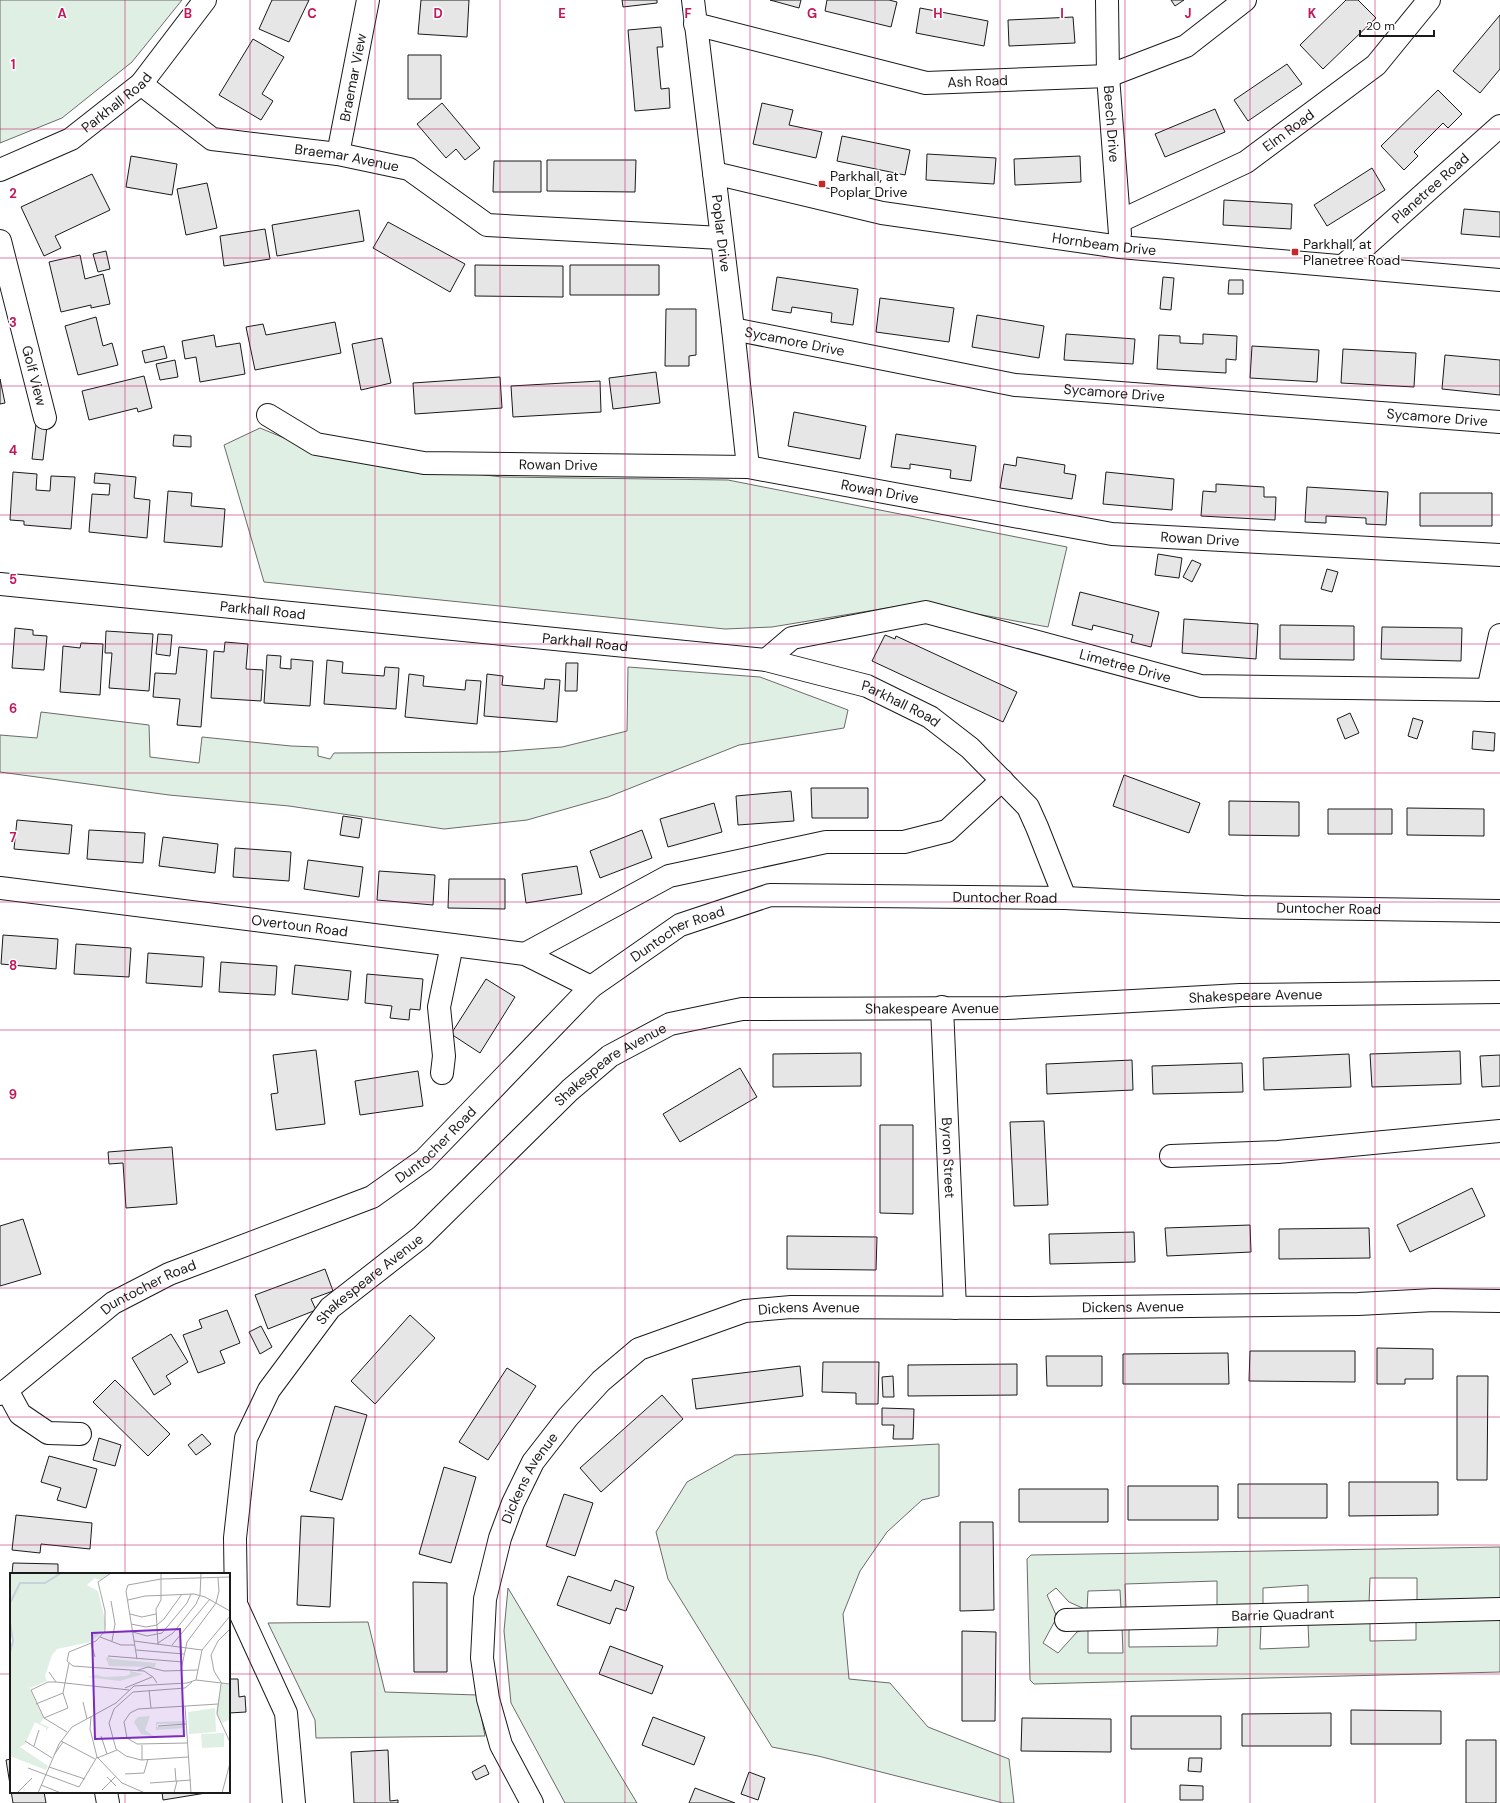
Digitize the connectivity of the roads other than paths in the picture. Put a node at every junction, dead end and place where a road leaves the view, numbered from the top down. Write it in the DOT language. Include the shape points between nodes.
graph roads {
  1 [pos="205,0"];
  2 [pos="368,0"];
  3 [pos="692,0"];
  4 [pos="1107,0"];
  5 [pos="1245,0"];
  6 [pos="1429,0"];
  7 [pos="696,24"];
  8 [pos="1108,76"];
  9 [pos="141,84"];
  10 [pos="1500,126"];
  11 [pos="338,154"];
  12 [pos="0,170"];
  13 [pos="714,173"];
  14 [pos="1120,221"];
  15 [pos="721,238"];
  16 [pos="0,240"];
  17 [pos="1120,247"];
  18 [pos="1343,266"];
  19 [pos="1500,280"];
  20 [pos="733,329"];
  21 [pos="268,415"];
  22 [pos="45,418"];
  23 [pos="1500,422"];
  24 [pos="748,466"];
  25 [pos="1500,555"];
  26 [pos="0,584"];
  27 [pos="1500,635"];
  28 [pos="766,660"];
  29 [pos="1494,690"];
  30 [pos="1002,780"];
  31 [pos="0,888"];
  32 [pos="1066,898"];
  33 [pos="1500,911"];
  34 [pos="452,945"];
  35 [pos="525,954"];
  36 [pos="591,987"];
  37 [pos="1500,992"];
  38 [pos="942,1007"];
  39 [pos="442,1073"];
  40 [pos="1500,1131"];
  41 [pos="1171,1156"];
  42 [pos="1500,1301"];
  43 [pos="955,1308"];
  44 [pos="4,1392"];
  45 [pos="80,1434"];
  46 [pos="1500,1609"];
  47 [pos="1066,1620"];
  48 [pos="106,1793"];
  49 [pos="108,1803"];
  50 [pos="294,1803"];
  51 [pos="532,1803"];
  1 -- 9 [label="street, Parkhall Road"];
  2 -- 11 [label="street, Braemar View"];
  3 -- 7 [label="street, Poplar Drive"];
  4 -- 8 [label="street, Beech Drive"];
  5 -- 8 [label="street, Ash Road" via="1186,46"];
  6 -- 14 [label="street, Elm Road" via="1376,65 1246,162"];
  7 -- 8 [label="street, Ash Road" via="926,83"];
  7 -- 13 [label="street, Poplar Drive"];
  8 -- 14 [label="street, Beech Drive"];
  9 -- 11 [label="street, Braemar Avenue" via="212,139"];
  9 -- 12 [label="street, Parkhall Road" via="71,139"];
  10 -- 18 [label="street, Planetree Road"];
  11 -- 15 [label="street, Braemar Avenue" via="409,169 487,225"];
  13 -- 15 [label="street, Poplar Drive"];
  13 -- 17 [label="street, Hornbeam Drive" via="882,214"];
  14 -- 17 [label="street, Beech Drive"];
  15 -- 20 [label="street, Poplar Drive"];
  16 -- 22 [label="street, Golf View"];
  17 -- 18 [label="street, Hornbeam Drive"];
  18 -- 19 [label="street, Hornbeam Drive"];
  20 -- 23 [label="street, Sycamore Drive" via="1015,385"];
  20 -- 24 [label="street, Poplar Drive"];
  21 -- 24 [label="street, Rowan Drive" via="316,444 424,463"];
  24 -- 25 [label="street, Rowan Drive" via="1112,534"];
  26 -- 28 [label="street, Parkhall Road"];
  27 -- 29 [label="street"];
  28 -- 29 [label="street, Limetree Drive" via="792,638 926,612 1201,686"];
  28 -- 30 [label="street, Parkhall Road" via="867,686 930,717 970,748"];
  30 -- 32 [label="street, Parkhall Road" via="1028,807"];
  30 -- 35 [label="street" via="947,831 904,842 826,842 670,876"];
  31 -- 34 [label="street, Overtoun Road"];
  32 -- 33 [label="street, Duntocher Road" via="1243,907"];
  32 -- 36 [label="street, Duntocher Road" via="770,894 680,924"];
  34 -- 35 [label="street, Overtoun Road"];
  34 -- 39 [label="street" via="439,1007 444,1056"];
  35 -- 36 [label="street, Overtoun Road"];
  36 -- 44 [label="street, Duntocher Road" via="424,1160 372,1197 169,1274 113,1303"];
  37 -- 38 [label="street, Shakespeare Avenue" via="1240,996 1007,1008"];
  38 -- 43 [label="street, Byron Street"];
  38 -- 50 [label="street, Shakespeare Avenue" via="742,1009 670,1024 610,1056 587,1075 421,1237 330,1308 269,1390 246,1438 235,1538 236,1604 286,1713"];
  40 -- 41 [label="street" via="1278,1152"];
  42 -- 43 [label="street, Dickens Avenue"];
  43 -- 51 [label="street, Dickens Avenue" via="791,1307 745,1311 639,1349 601,1381 568,1417 533,1462 513,1503 500,1538 485,1599 482,1658 488,1699 501,1745"];
  44 -- 45 [label="street" via="20,1414 48,1433"];
  46 -- 47 [label="street, Barrie Quadrant"];
  48 -- 49 [label="street"];
}
